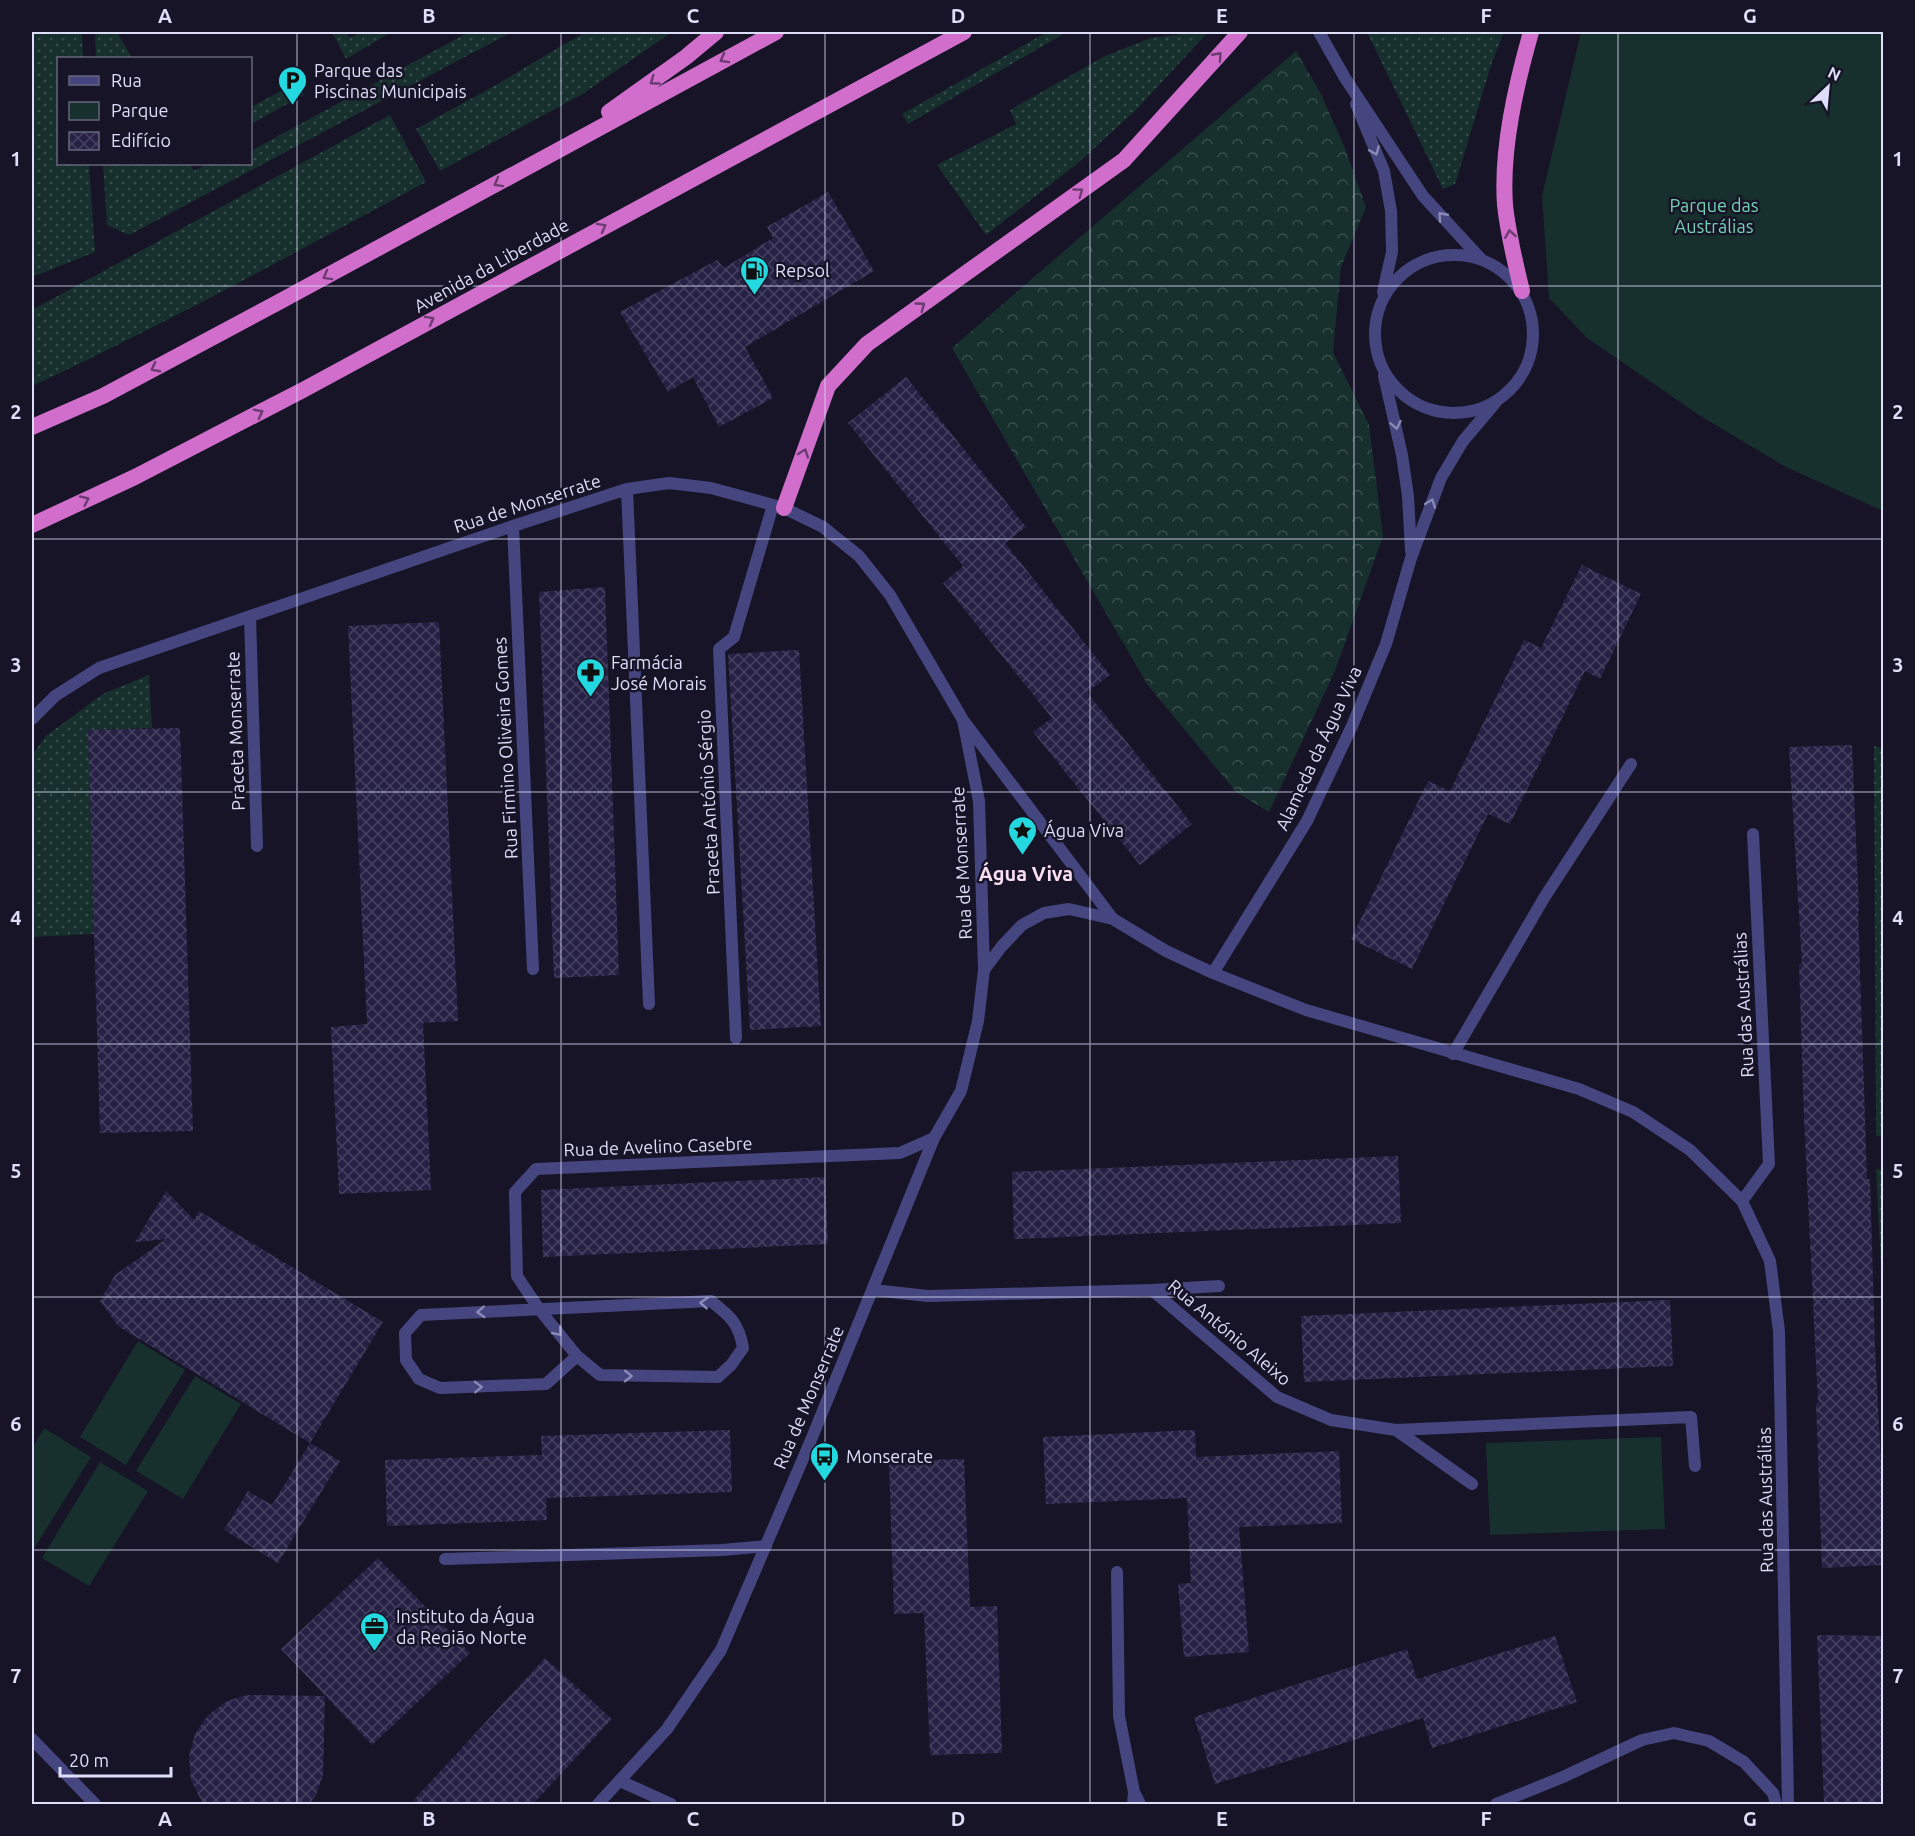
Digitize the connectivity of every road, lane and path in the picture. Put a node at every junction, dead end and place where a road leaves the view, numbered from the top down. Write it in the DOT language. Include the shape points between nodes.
graph roads {
  1 [pos="716,32"];
  2 [pos="776,32"];
  3 [pos="964,32"];
  4 [pos="1240,32"];
  5 [pos="1319,32"];
  6 [pos="1531,32"];
  7 [pos="1345,78"];
  8 [pos="520,171"];
  9 [pos="1481,259"];
  10 [pos="1522,291"];
  11 [pos="1379,307"];
  12 [pos="1382,368"];
  13 [pos="1496,402"];
  14 [pos="32,428"];
  15 [pos="627,489"];
  16 [pos="778,507"];
  17 [pos="32,525"];
  18 [pos="513,526"];
  19 [pos="1411,558"];
  20 [pos="250,616"];
  21 [pos="32,718"];
  22 [pos="963,720"];
  23 [pos="1631,764"];
  24 [pos="1753,834"];
  25 [pos="257,846"];
  26 [pos="1113,919"];
  27 [pos="533,969"];
  28 [pos="984,970"];
  29 [pos="1213,973"];
  30 [pos="649,1004"];
  31 [pos="736,1038"];
  32 [pos="1453,1054"];
  33 [pos="934,1138"];
  34 [pos="1742,1201"];
  35 [pos="1219,1286"];
  36 [pos="873,1290"];
  37 [pos="1152,1290"];
  38 [pos="539,1309"];
  39 [pos="577,1356"];
  40 [pos="1396,1430"];
  41 [pos="1695,1466"];
  42 [pos="1472,1484"];
  43 [pos="766,1546"];
  44 [pos="445,1558"];
  45 [pos="1117,1572"];
  46 [pos="32,1739"];
  47 [pos="620,1781"];
  48 [pos="1133,1798"];
  49 [pos="95,1804"];
  50 [pos="598,1804"];
  51 [pos="671,1804"];
  52 [pos="1140,1804"];
  53 [pos="1496,1804"];
  54 [pos="1776,1804"];
  55 [pos="1788,1804"];
  1 -- 8 [label="highway, one-way" via="639,91"];
  2 -- 8 [label="highway, one-way"];
  17 -- 3 [label="highway, Avenida da Liberdade, one-way" via="303,390"];
  16 -- 4 [label="highway, one-way" via="828,386 867,344 1124,160"];
  5 -- 7 [label="street"];
  10 -- 6 [label="highway, one-way" via="1505,204 1505,166 1515,98"];
  9 -- 7 [label="street, one-way" via="1423,196"];
  7 -- 11 [label="street, one-way" via="1384,171 1390,211 1392,252"];
  8 -- 14 [label="highway, one-way" via="103,396"];
  9 -- 10 [label="street" via="1504,271"];
  9 -- 11 [label="street" via="1457,254 1432,257 1409,267 1391,285"];
  10 -- 13 [label="street" via="1531,311 1531,357 1521,378"];
  11 -- 12 [label="street" via="1376,348"];
  12 -- 13 [label="street" via="1398,390 1419,405 1444,413 1471,412"];
  12 -- 19 [label="street, Alameda da Água Viva, one-way" via="1402,454"];
  19 -- 13 [label="street, Alameda da Água Viva, one-way" via="1441,478 1463,441"];
  15 -- 16 [label="street, Rua de Monserrate" via="669,483 711,488"];
  15 -- 18 [label="street, Rua de Monserrate"];
  15 -- 30 [label="street"];
  16 -- 22 [label="street, Rua de Monserrate" via="823,527 859,556 890,595"];
  16 -- 31 [label="street, Praceta António Sérgio" via="734,637 719,649"];
  18 -- 20 [label="street, Rua de Monserrate"];
  18 -- 27 [label="street, Rua Firmino Oliveira Gomes"];
  19 -- 29 [label="street, Alameda da Água Viva" via="1386,644 1312,810"];
  20 -- 21 [label="street, Rua de Monserrate" via="99,668 56,696"];
  20 -- 25 [label="street, Praceta Monserrate"];
  22 -- 26 [label="street, Rua de Monserrate"];
  22 -- 28 [label="street, Rua de Monserrate" via="979,801"];
  23 -- 32 [label="street" via="1544,898"];
  24 -- 34 [label="street, Rua das Austrálias" via="1769,1164"];
  26 -- 28 [label="street, Rua de Monserrate" via="1069,909 1044,913 1022,925"];
  26 -- 29 [label="street, Rua de Monserrate"];
  28 -- 33 [label="street, Rua de Monserrate" via="978,1021 961,1091"];
  29 -- 32 [label="street, Rua das Austrálias" via="1306,1010"];
  32 -- 34 [label="street, Rua das Austrálias" via="1579,1089 1633,1112 1690,1150"];
  33 -- 36 [label="street, Rua de Monserrate"];
  33 -- 38 [label="street, Rua de Avelino Casebre" via="900,1153 536,1169 515,1192 517,1275"];
  34 -- 55 [label="street, Rua das Austrálias" via="1770,1261 1779,1331"];
  35 -- 37 [label="street"];
  36 -- 37 [label="street, Rua António Aleixo" via="928,1296"];
  36 -- 43 [label="street, Rua de Monserrate"];
  37 -- 40 [label="street, Rua António Aleixo" via="1277,1397 1331,1420"];
  38 -- 39 [label="street, Rua de Avelino Casebre, one-way"];
  38 -- 39 [label="street, Rua de Avelino Casebre, one-way" via="421,1315 405,1333 406,1360 419,1379 440,1388 546,1384"];
  39 -- 38 [label="street, Rua de Avelino Casebre, one-way" via="600,1375 718,1377 743,1347 741,1333 731,1316 711,1301"];
  40 -- 41 [label="street, Rua António Aleixo" via="1691,1417"];
  40 -- 42 [label="street"];
  43 -- 44 [label="street"];
  43 -- 47 [label="street, Rua de Monserrate" via="722,1650 667,1729"];
  45 -- 48 [label="street" via="1119,1716"];
  46 -- 49 [label="street"];
  47 -- 50 [label="street, Rua de Monserrate"];
  47 -- 51 [label="street"];
  48 -- 52 [label="street"];
  53 -- 54 [label="street" via="1642,1740 1674,1733 1709,1741 1744,1762 1773,1793"];
}
